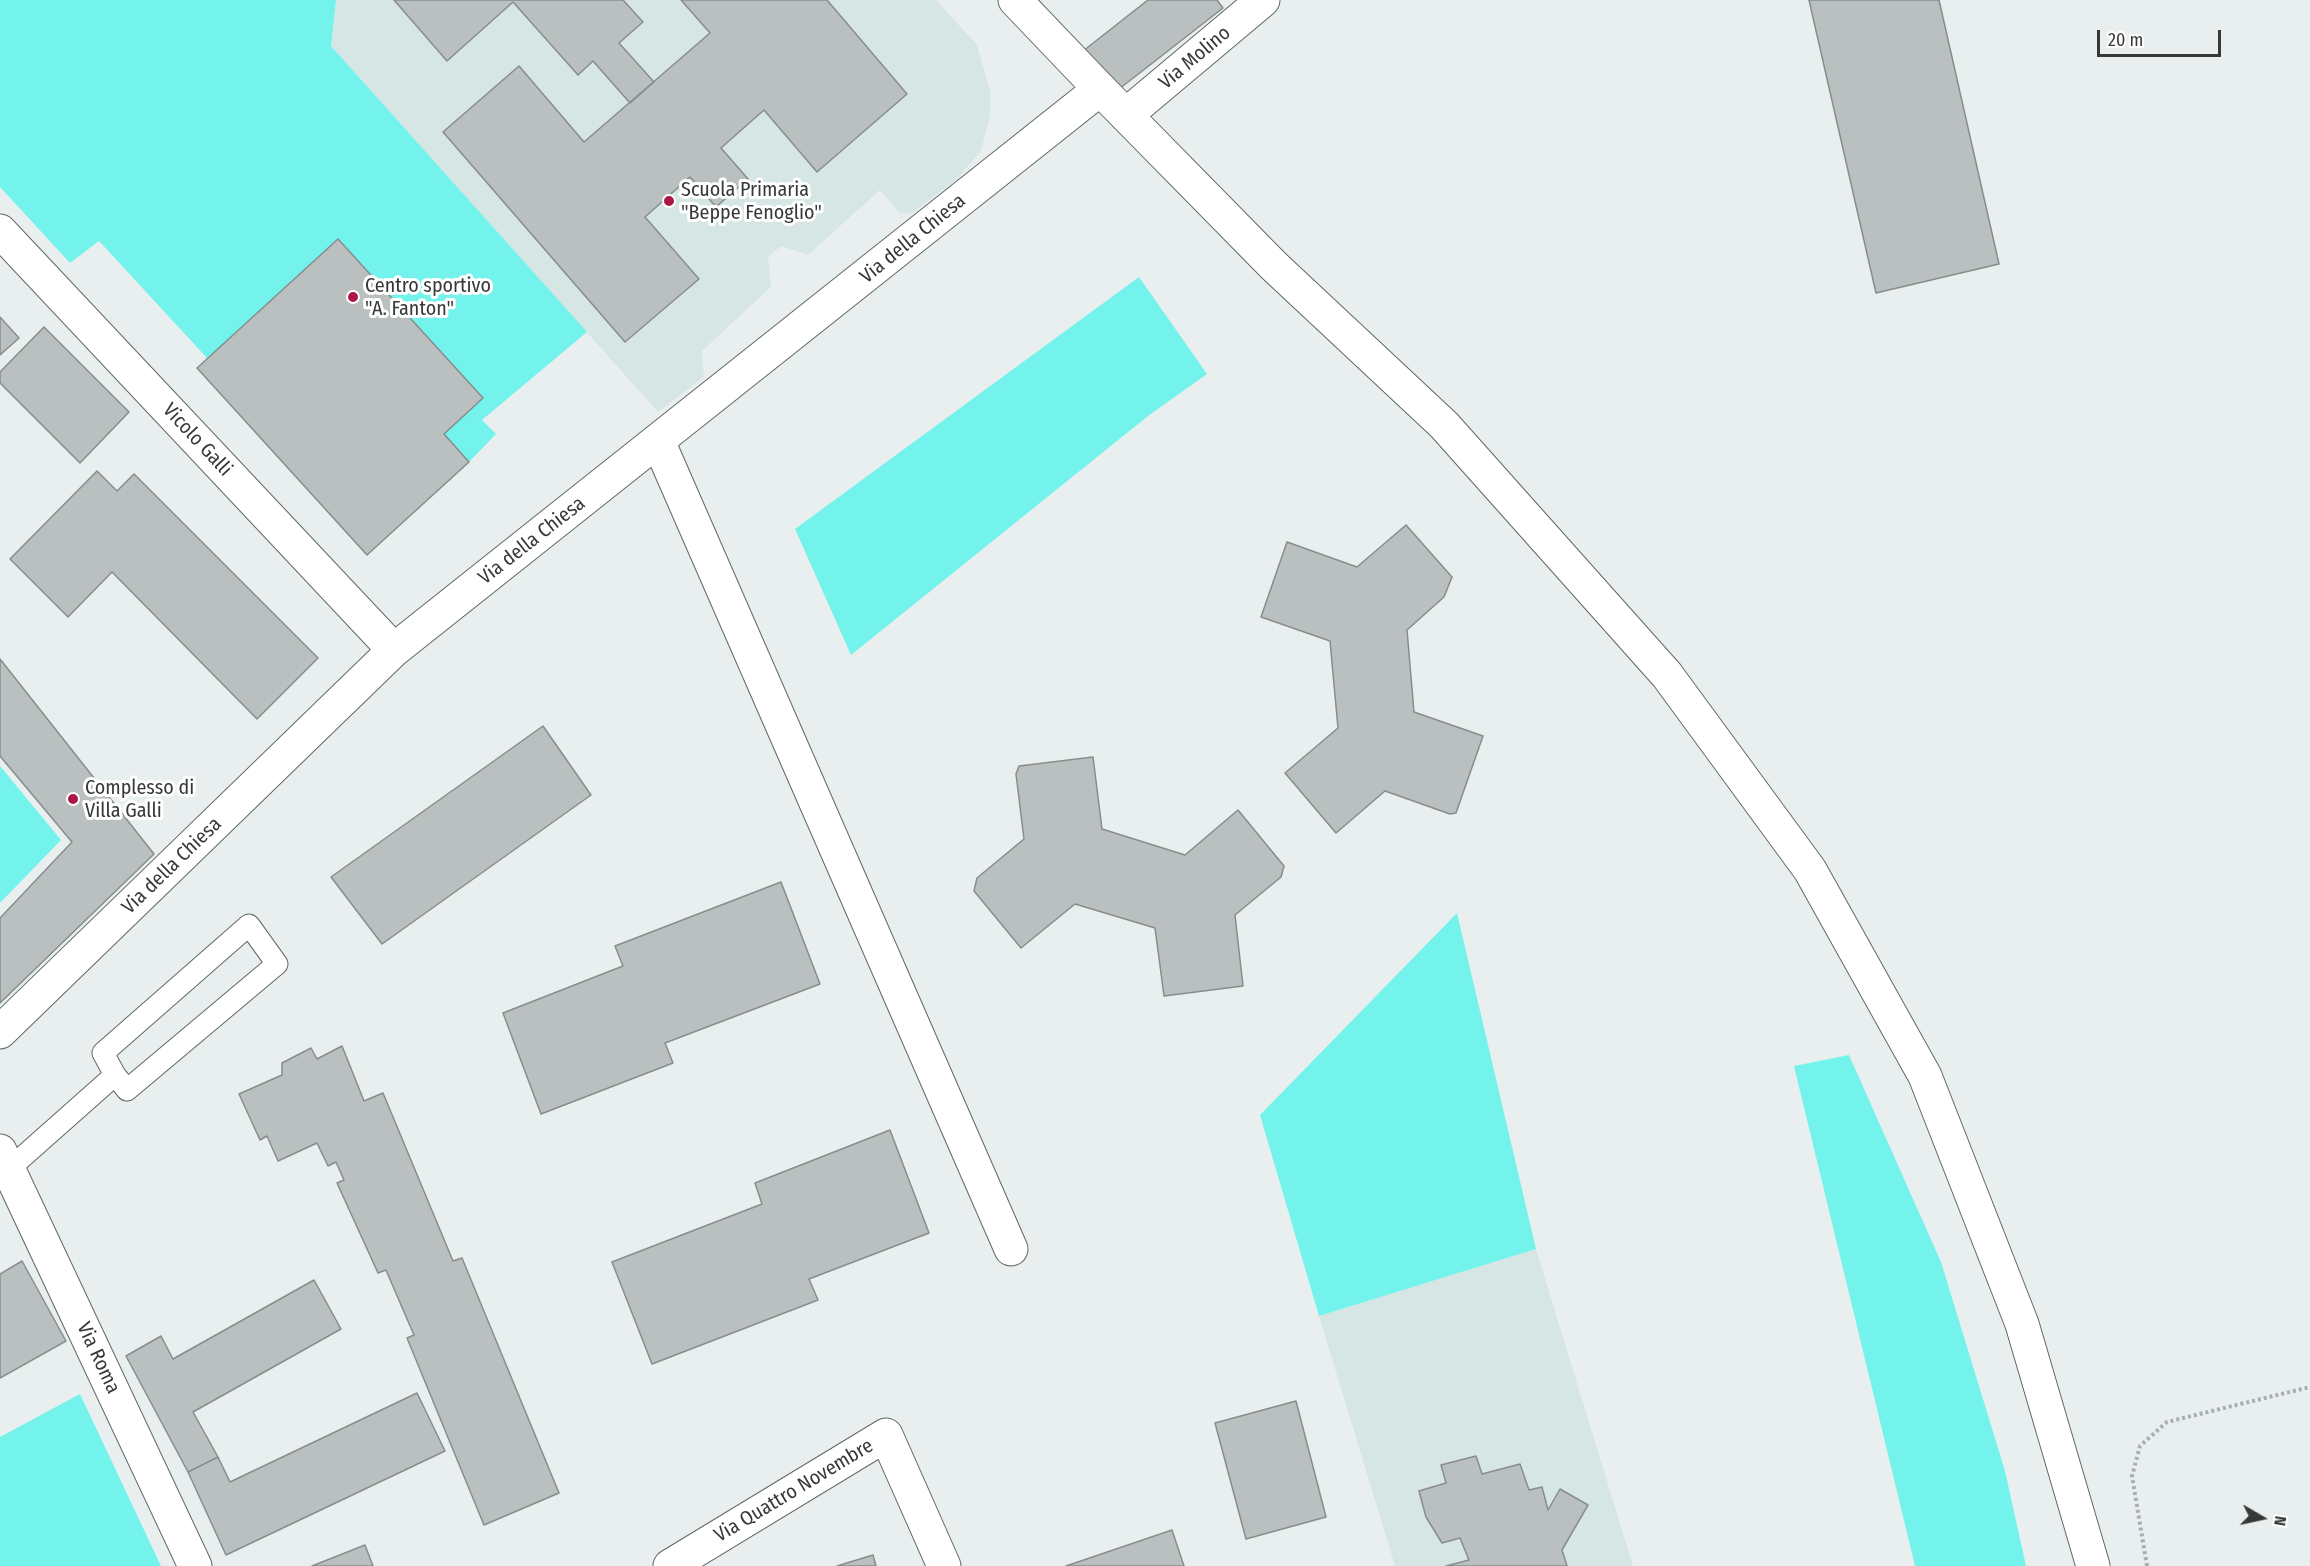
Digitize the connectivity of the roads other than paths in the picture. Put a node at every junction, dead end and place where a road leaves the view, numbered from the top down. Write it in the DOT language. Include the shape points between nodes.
graph roads {
  1 [pos="1015,0"];
  2 [pos="1263,0"];
  3 [pos="1100,89"];
  4 [pos="1126,115"];
  5 [pos="0,231"];
  6 [pos="658,441"];
  7 [pos="394,650"];
  8 [pos="0,1032"];
  9 [pos="115,1075"];
  10 [pos="4,1160"];
  11 [pos="1011,1250"];
  12 [pos="195,1566"];
  13 [pos="670,1566"];
  14 [pos="945,1566"];
  15 [pos="2093,1566"];
  1 -- 3 [label="street"];
  2 -- 4 [label="street, Via Molino"];
  3 -- 4 [label="street"];
  3 -- 6 [label="street, Via della Chiesa"];
  4 -- 15 [label="street" via="1274,266 1444,425 1668,675 1810,870 1925,1076 2022,1324"];
  5 -- 7 [label="street, Vicolo Galli"];
  6 -- 7 [label="street, Via della Chiesa"];
  6 -- 11 [label="street"];
  7 -- 8 [label="street, Via della Chiesa"];
  9 -- 9 [label="lane" via="127,1090 277,964 249,925 103,1053"];
  9 -- 10 [label="lane"];
  10 -- 12 [label="street, Via Roma"];
  13 -- 14 [label="street, Via Quattro Novembre" via="886,1435"];
}
